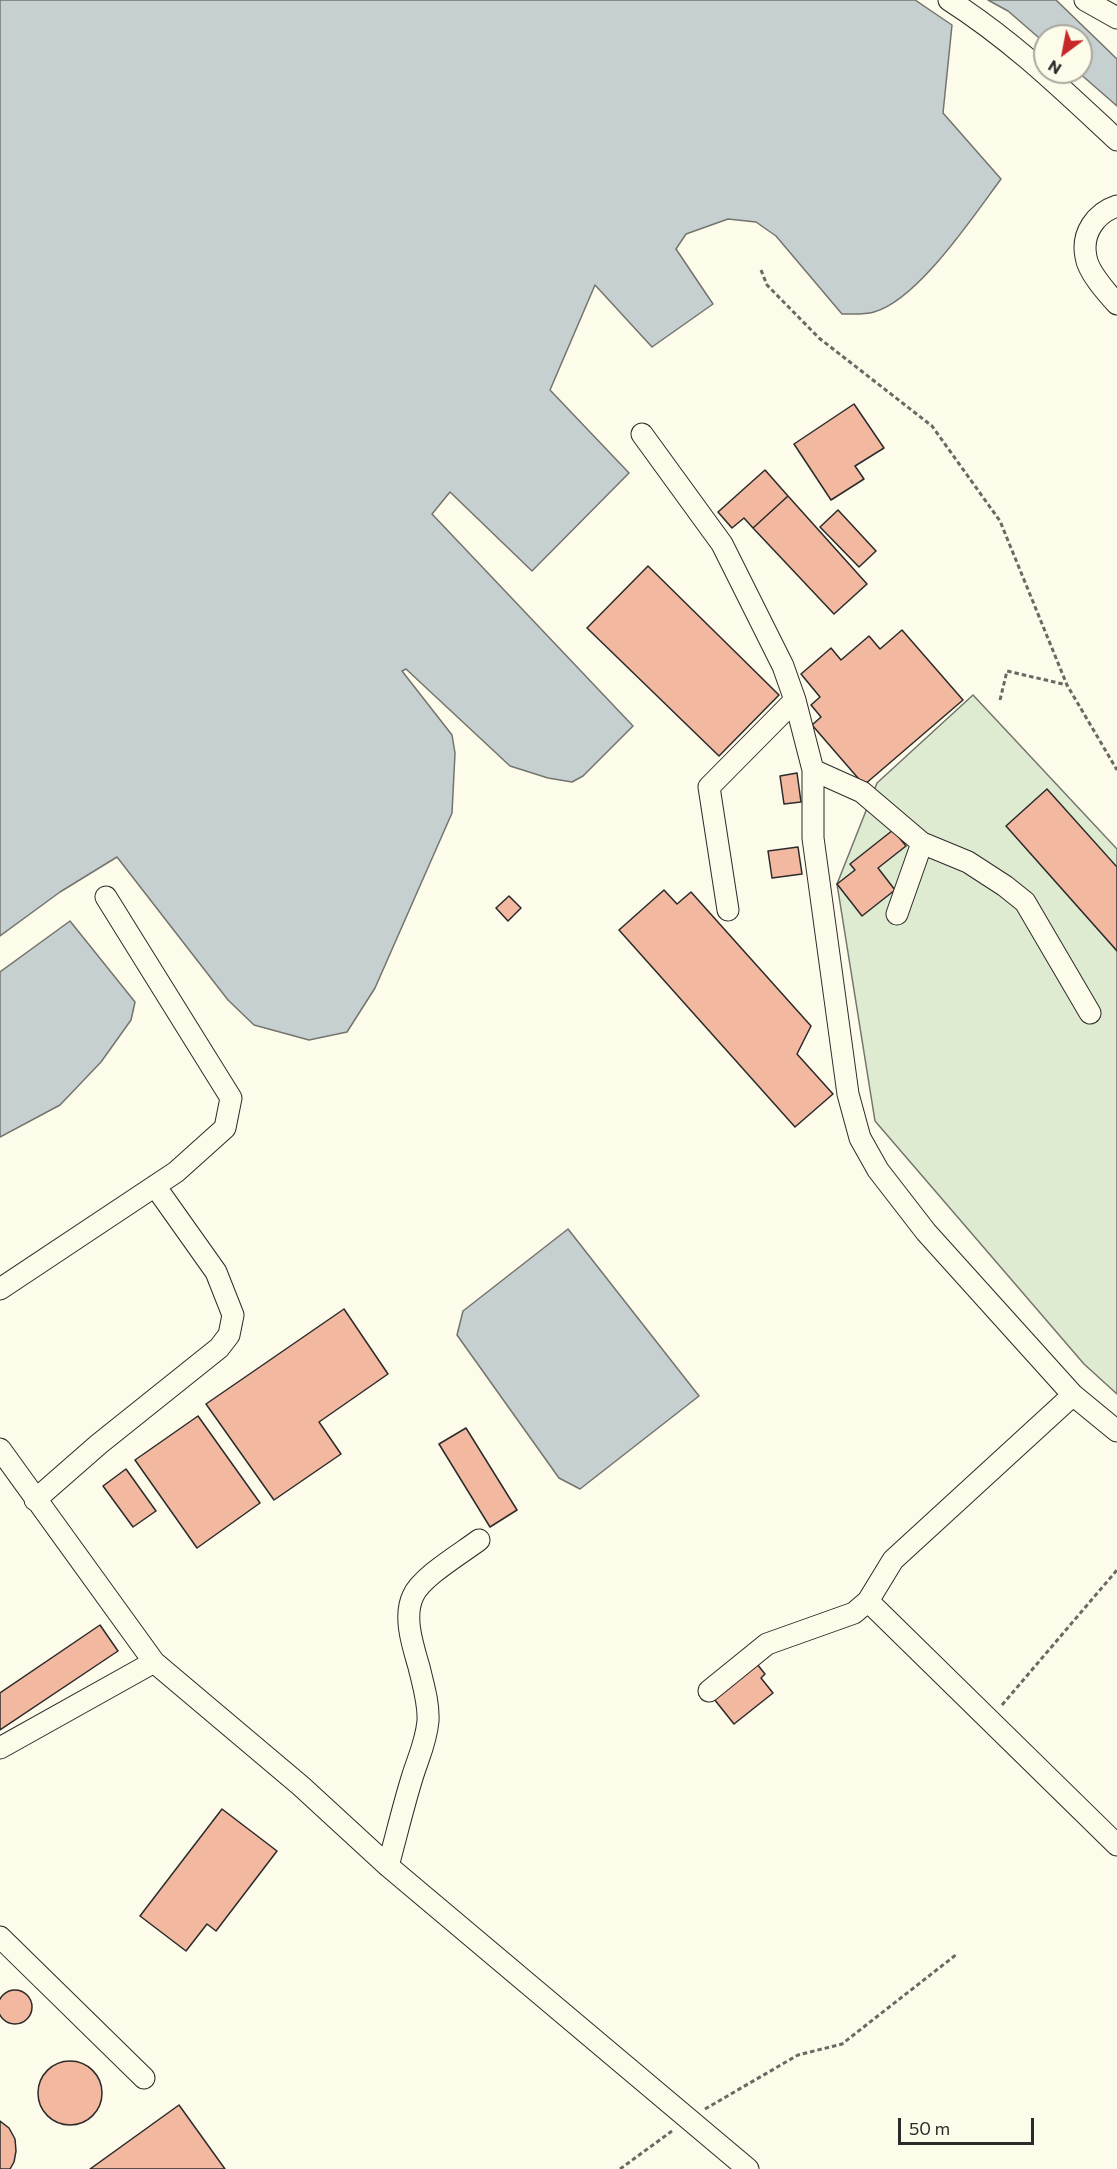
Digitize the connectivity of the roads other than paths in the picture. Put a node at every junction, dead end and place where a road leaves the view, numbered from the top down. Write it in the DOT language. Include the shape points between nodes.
graph roads {
  1 [pos="949,0"];
  2 [pos="1085,0"];
  3 [pos="1117,18"];
  4 [pos="1117,140"];
  5 [pos="1117,206"];
  6 [pos="1117,304"];
  7 [pos="642,434"];
  8 [pos="795,700"];
  9 [pos="813,770"];
  10 [pos="922,843"];
  11 [pos="106,897"];
  12 [pos="728,910"];
  13 [pos="897,914"];
  14 [pos="1090,1013"];
  15 [pos="155,1186"];
  16 [pos="0,1289"];
  17 [pos="1073,1395"];
  18 [pos="1117,1431"];
  19 [pos="0,1449"];
  20 [pos="35,1500"];
  21 [pos="479,1540"];
  22 [pos="868,1601"];
  23 [pos="153,1662"];
  24 [pos="709,1691"];
  25 [pos="0,1748"];
  26 [pos="1117,1845"];
  27 [pos="387,1866"];
  28 [pos="0,1937"];
  29 [pos="144,2078"];
  30 [pos="748,2169"];
  1 -- 4 [label="street" via="1020,50"];
  2 -- 3 [label="street"];
  5 -- 6 [label="street" via="1101,213 1092,223 1086,240 1086,258"];
  7 -- 8 [label="street" via="722,544 783,666"];
  8 -- 9 [label="street"];
  8 -- 12 [label="street" via="709,787"];
  9 -- 10 [label="street" via="862,792"];
  9 -- 17 [label="street" via="813,838 848,1094 860,1138 878,1170 926,1232"];
  10 -- 13 [label="street"];
  10 -- 14 [label="street" via="968,862 1025,902"];
  11 -- 15 [label="street" via="231,1098 225,1128"];
  15 -- 16 [label="street"];
  15 -- 20 [label="street" via="216,1272 233,1315 229,1335 219,1348"];
  17 -- 18 [label="street"];
  17 -- 22 [label="street" via="893,1560"];
  19 -- 20 [label="street"];
  20 -- 23 [label="street"];
  21 -- 27 [label="street" via="437,1571 413,1595 409,1625 428,1718 425,1745"];
  22 -- 24 [label="street" via="854,1613 767,1644"];
  22 -- 26 [label="street"];
  23 -- 25 [label="street"];
  23 -- 27 [label="street" via="301,1786"];
  27 -- 30 [label="street"];
  28 -- 29 [label="street"];
}
